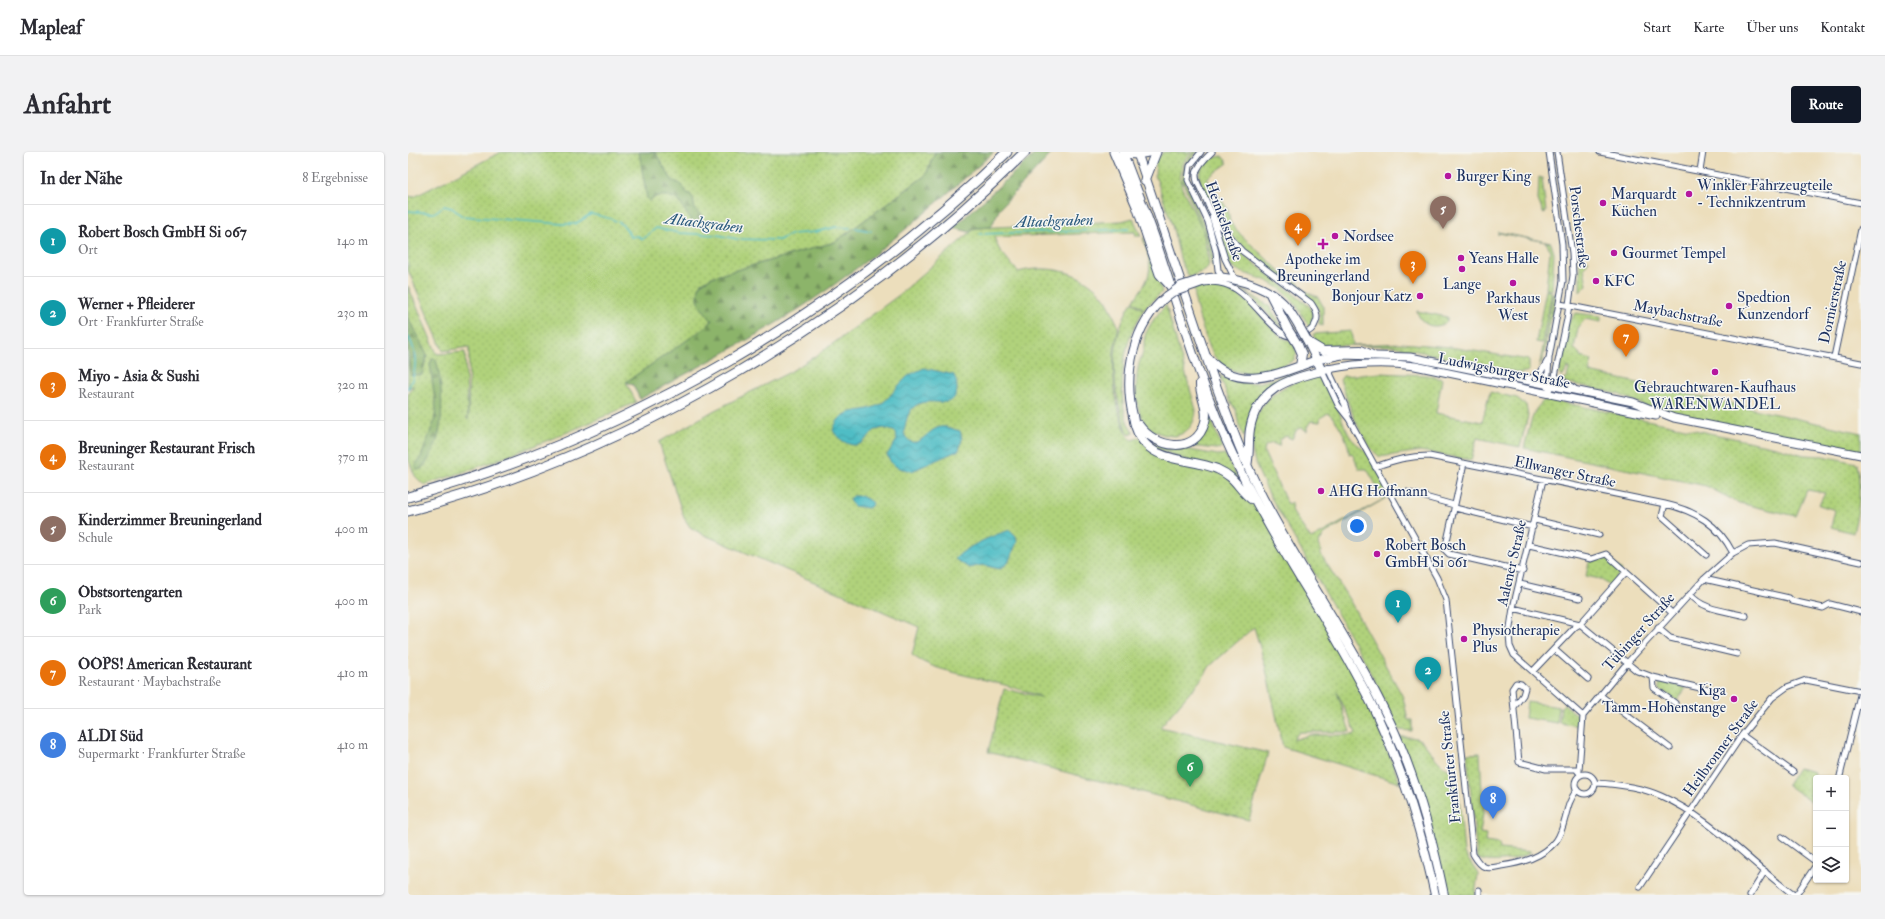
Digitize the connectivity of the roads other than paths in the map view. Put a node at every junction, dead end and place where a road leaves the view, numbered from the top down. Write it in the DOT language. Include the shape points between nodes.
graph roads {
  1 [pos="1007,152"];
  2 [pos="1025,152"];
  3 [pos="1121,152"];
  4 [pos="1148,152"];
  5 [pos="1156,152"];
  6 [pos="1201,152"];
  7 [pos="1212,152"];
  8 [pos="1548,152"];
  9 [pos="1558,152"];
  10 [pos="1600,152"];
  11 [pos="1703,152"];
  12 [pos="1137,153"];
  13 [pos="1700,171"];
  14 [pos="1145,180"];
  15 [pos="1861,203"];
  16 [pos="1208,205"];
  17 [pos="1861,229"];
  18 [pos="1220,274"];
  19 [pos="1235,279"];
  20 [pos="1206,280"];
  21 [pos="1170,285"];
  22 [pos="1270,294"];
  23 [pos="1560,304"];
  24 [pos="1569,306"];
  25 [pos="1308,342"];
  26 [pos="1204,353"];
  27 [pos="1372,355"];
  28 [pos="1834,357"];
  29 [pos="1548,358"];
  30 [pos="1317,360"];
  31 [pos="1861,363"];
  32 [pos="1300,366"];
  33 [pos="1325,370"];
  34 [pos="1200,373"];
  35 [pos="1555,376"];
  36 [pos="1525,380"];
  37 [pos="1550,385"];
  38 [pos="1584,392"];
  39 [pos="1548,393"];
  40 [pos="1133,416"];
  41 [pos="1674,418"];
  42 [pos="1861,455"];
  43 [pos="1464,463"];
  44 [pos="1247,466"];
  45 [pos="1375,467"];
  46 [pos="1543,480"];
  47 [pos="1407,492"];
  48 [pos="408,497"];
  49 [pos="1256,502"];
  50 [pos="1665,504"];
  51 [pos="1454,507"];
  52 [pos="408,511"];
  53 [pos="1535,520"];
  54 [pos="1533,527"];
  55 [pos="1599,535"];
  56 [pos="1529,545"];
  57 [pos="1733,553"];
  58 [pos="1706,555"];
  59 [pos="1861,562"];
  60 [pos="1522,571"];
  61 [pos="1626,572"];
  62 [pos="1704,579"];
  63 [pos="1520,584"];
  64 [pos="1690,594"];
  65 [pos="1580,598"];
  66 [pos="1514,608"];
  67 [pos="1861,612"];
  68 [pos="1672,613"];
  69 [pos="1746,616"];
  70 [pos="1580,624"];
  71 [pos="1658,628"];
  72 [pos="1555,650"];
  73 [pos="1737,654"];
  74 [pos="1627,663"];
  75 [pos="1533,671"];
  76 [pos="1653,677"];
  77 [pos="1588,679"];
  78 [pos="1713,691"];
  79 [pos="1861,691"];
  80 [pos="1600,695"];
  81 [pos="1675,702"];
  82 [pos="1514,707"];
  83 [pos="1583,716"];
  84 [pos="1742,735"];
  85 [pos="1670,748"];
  86 [pos="1793,772"];
  87 [pos="1580,773"];
  88 [pos="1840,775"];
  89 [pos="1595,783"];
  90 [pos="1576,790"];
  91 [pos="1690,812"];
  92 [pos="1782,837"];
  93 [pos="1813,860"];
  94 [pos="1813,869"];
  95 [pos="1765,871"];
  96 [pos="1640,888"];
  97 [pos="1435,895"];
  98 [pos="1444,895"];
  99 [pos="1750,895"];
  100 [pos="1795,895"];
  1 -- 48 [label="highway" via="920,230 880,261 796,320 743,352 647,404 565,442 462,481"];
  2 -- 52 [label="highway" via="977,198 898,264 814,324 749,364 654,416 572,454 466,494"];
  3 -- 12 [label="highway"];
  3 -- 21 [label="main road"];
  3 -- 21 [label="highway" via="1160,274"];
  4 -- 12 [label="highway"];
  5 -- 14 [label="highway"];
  6 -- 18 [label="street, Heinkelstraße" via="1190,166 1188,180 1208,222"];
  7 -- 16 [label="street, Heinkelstraße" via="1200,164 1196,176 1199,189"];
  8 -- 23 [label="street, Porschestraße" via="1564,258"];
  9 -- 24 [label="street, Porschestraße" via="1572,256"];
  10 -- 13 [label="street"];
  11 -- 13 [label="street"];
  12 -- 14 [label="main road"];
  13 -- 15 [label="street"];
  14 -- 26 [label="main road"];
  16 -- 19 [label="street, Heinkelstraße" via="1225,259"];
  16 -- 20 [label="street" via="1234,244 1311,303 1317,313 1317,320 1306,333 1285,335 1239,291"];
  17 -- 28 [label="street, Dornierstraße"];
  18 -- 19 [label="main road"];
  18 -- 20 [label="main road"];
  19 -- 22 [label="main road"];
  20 -- 40 [label="main road, bridge" via="1181,286 1167,296 1154,308 1139,333 1132,360 1130,387"];
  21 -- 34 [label="main road"];
  22 -- 25 [label="main road, bridge" via="1283,302"];
  22 -- 32 [label="main road, bridge" via="1302,354"];
  23 -- 24 [label="street, Maybachstraße"];
  23 -- 29 [label="street, Porschestraße"];
  24 -- 28 [label="street, Maybachstraße"];
  24 -- 35 [label="street, Porschestraße"];
  25 -- 27 [label="main road" via="1323,351 1362,350"];
  25 -- 30 [label="main road"];
  26 -- 32 [label="main road" via="1224,371 1245,378 1260,378"];
  26 -- 44 [label="main road"];
  27 -- 30 [label="main road, Ludwigsburger Straße" via="1335,356"];
  27 -- 36 [label="main road, Ludwigsburger Straße" via="1410,357"];
  28 -- 31 [label="street, Maybachstraße"];
  29 -- 36 [label="street, Porschestraße" via="1541,372"];
  29 -- 37 [label="street, Porschestraße"];
  30 -- 32 [label="main road"];
  30 -- 33 [label="main road"];
  33 -- 39 [label="main road, Ludwigsburger Straße" via="1363,364 1402,364"];
  33 -- 44 [label="main road" via="1285,382 1265,397 1251,423"];
  33 -- 45 [label="street, Frankfurter Straße" via="1338,406 1349,419"];
  34 -- 40 [label="main road" via="1205,421 1198,436 1192,440 1179,446 1159,442 1149,436"];
  34 -- 49 [label="main road" via="1230,449"];
  35 -- 37 [label="street, Porschestraße"];
  35 -- 38 [label="street"];
  36 -- 37 [label="main road, Ludwigsburger Straße"];
  37 -- 38 [label="main road, Ludwigsburger Straße"];
  37 -- 39 [label="street, Porschestraße"];
  38 -- 41 [label="main road, Ludwigsburger Straße" via="1633,402"];
  39 -- 41 [label="main road, Ludwigsburger Straße"];
  40 -- 49 [label="main road" via="1138,432 1158,453 1179,461 1211,467 1228,475"];
  41 -- 42 [label="main road, Ludwigsburger Straße"];
  43 -- 45 [label="street, Ellwanger Straße" via="1429,456 1413,456"];
  43 -- 46 [label="street, Ellwanger Straße"];
  43 -- 51 [label="street"];
  44 -- 98 [label="main road" via="1281,530 1360,665 1392,727 1424,814"];
  45 -- 90 [label="street, Frankfurter Straße" via="1434,571 1446,600 1473,854 1478,863 1486,867 1517,863 1546,851 1560,835"];
  46 -- 50 [label="street, Ellwanger Straße"];
  46 -- 53 [label="street, Aalener Straße"];
  47 -- 51 [label="street"];
  49 -- 97 [label="main road" via="1354,671 1384,732 1412,805"];
  50 -- 57 [label="street, Ellwanger Straße" via="1696,513 1727,542"];
  50 -- 58 [label="street" via="1662,516"];
  51 -- 54 [label="street"];
  51 -- 60 [label="street" via="1445,547 1449,554"];
  53 -- 54 [label="street, Aalener Straße"];
  53 -- 55 [label="street"];
  54 -- 56 [label="street, Aalener Straße"];
  56 -- 60 [label="street, Aalener Straße"];
  56 -- 61 [label="street" via="1591,559 1606,554"];
  57 -- 59 [label="street, Tübinger Straße" via="1748,545 1775,543"];
  57 -- 62 [label="street, Tübinger Straße"];
  60 -- 63 [label="street, Aalener Straße"];
  61 -- 68 [label="street"];
  61 -- 70 [label="street"];
  62 -- 64 [label="street, Tübinger Straße"];
  62 -- 67 [label="street" via="1823,608 1830,604"];
  63 -- 65 [label="street"];
  63 -- 66 [label="street, Aalener Straße"];
  64 -- 68 [label="street, Tübinger Straße"];
  64 -- 69 [label="street" via="1703,606"];
  66 -- 70 [label="street"];
  66 -- 75 [label="street, Aalener Straße" via="1509,634 1510,646 1514,655"];
  68 -- 71 [label="street, Tübinger Straße"];
  70 -- 72 [label="street" via="1574,627"];
  70 -- 74 [label="street"];
  71 -- 73 [label="street" via="1670,638"];
  71 -- 74 [label="street, Tübinger Straße"];
  72 -- 75 [label="street"];
  72 -- 77 [label="street"];
  74 -- 76 [label="street" via="1637,671"];
  74 -- 80 [label="street, Tübinger Straße"];
  75 -- 83 [label="street, Aalener Straße"];
  76 -- 78 [label="street"];
  76 -- 81 [label="street" via="1654,688"];
  79 -- 84 [label="street, Heilbronner Straße" via="1806,680 1795,683 1772,698"];
  79 -- 88 [label="street"];
  80 -- 83 [label="street, Tübinger Straße"];
  80 -- 85 [label="street"];
  82 -- 87 [label="street" via="1519,762 1546,769"];
  83 -- 87 [label="street"];
  84 -- 86 [label="street"];
  84 -- 91 [label="street, Heilbronner Straße"];
  87 -- 89 [label="street" via="1590,776"];
  87 -- 90 [label="street" via="1575,781"];
  89 -- 90 [label="street" via="1590,793 1583,794"];
  89 -- 91 [label="street" via="1632,788 1660,796"];
  91 -- 95 [label="street"];
  91 -- 96 [label="street, Heilbronner Straße"];
  92 -- 93 [label="street"];
  94 -- 100 [label="street"];
  95 -- 99 [label="street"];
  95 -- 100 [label="street"];
}
